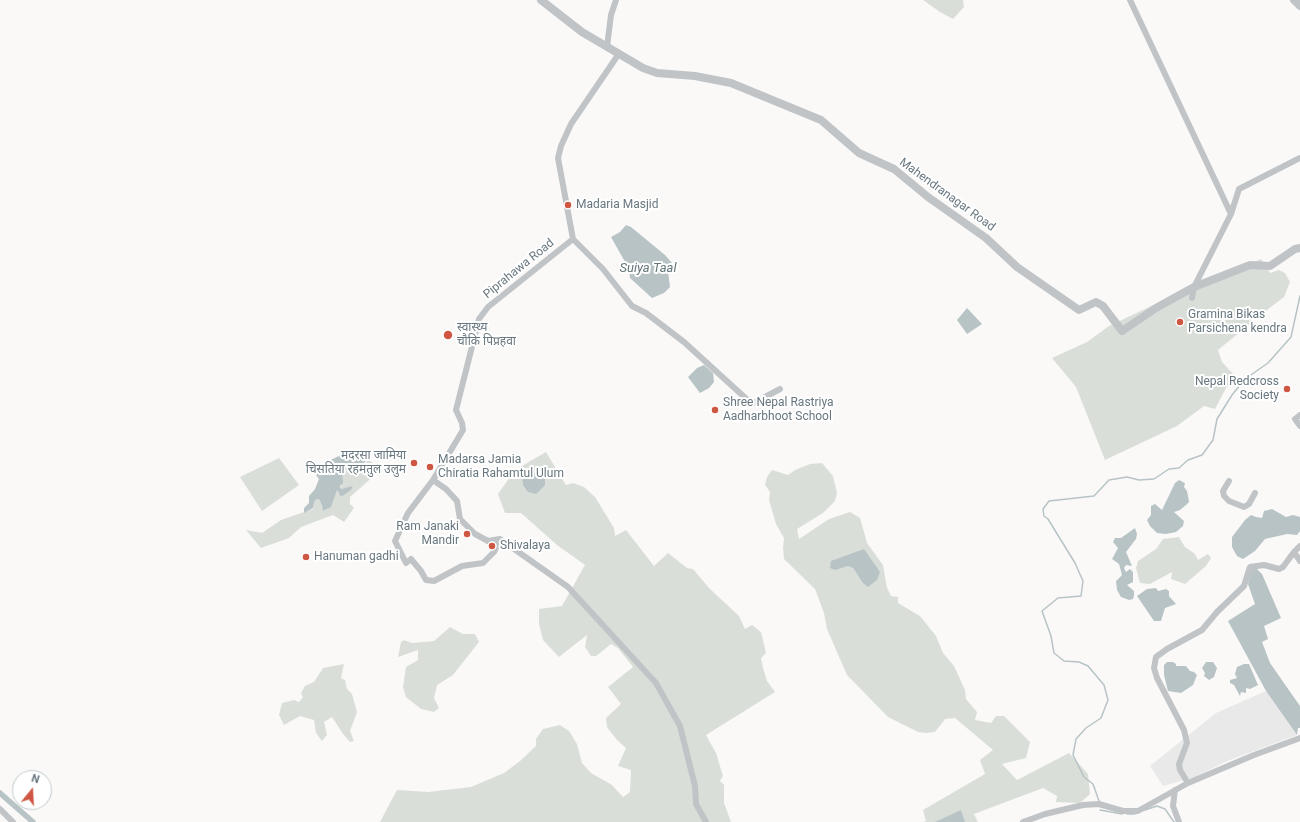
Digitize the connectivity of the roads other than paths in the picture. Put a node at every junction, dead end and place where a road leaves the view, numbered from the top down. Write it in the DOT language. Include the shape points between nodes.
graph roads {
  1 [pos="541,0"];
  2 [pos="616,0"];
  3 [pos="1130,0"];
  4 [pos="1294,0"];
  5 [pos="1300,6"];
  6 [pos="607,48"];
  7 [pos="618,55"];
  8 [pos="1300,158"];
  9 [pos="1231,214"];
  10 [pos="573,239"];
  11 [pos="1300,248"];
  12 [pos="1194,287"];
  13 [pos="1192,298"];
  14 [pos="780,389"];
  15 [pos="1300,415"];
  16 [pos="1300,426"];
  17 [pos="433,480"];
  18 [pos="1229,481"];
  19 [pos="1256,493"];
  20 [pos="500,538"];
  21 [pos="1300,546"];
  22 [pos="1294,552"];
  23 [pos="1300,561"];
  24 [pos="1300,738"];
  25 [pos="1188,783"];
  26 [pos="1175,790"];
  27 [pos="0,809"];
  28 [pos="13,822"];
  29 [pos="706,822"];
  30 [pos="1023,822"];
  31 [pos="1179,822"];
  1 -- 6 [label="street, Mahendranagar Road"];
  2 -- 6 [label="street" via="611,15"];
  3 -- 9 [label="street"];
  4 -- 5 [label="street"];
  6 -- 7 [label="street, Mahendranagar Road"];
  7 -- 10 [label="street, Piprahawa Road" via="571,124 558,158"];
  7 -- 12 [label="street, Mahendranagar Road" via="657,73 696,76 731,83 820,120 859,153 894,169 986,238 1017,267 1079,310 1096,302 1103,306 1122,331"];
  8 -- 9 [label="street" via="1239,189"];
  9 -- 12 [label="street"];
  10 -- 14 [label="street" via="603,269 632,306 646,313 684,342 752,404"];
  10 -- 17 [label="street, Piprahawa Road" via="488,307 479,319 456,410 463,430"];
  11 -- 12 [label="street, Mahendranagar Road" via="1270,266 1250,265"];
  12 -- 13 [label="street"];
  15 -- 16 [label="street" via="1295,419"];
  17 -- 20 [label="street" via="446,488 457,501 460,519 476,534 488,541"];
  17 -- 20 [label="street" via="408,513 395,541 406,563 411,559 426,580 434,581 462,566 483,563 494,552"];
  18 -- 19 [label="street" via="1224,491 1224,496 1229,501 1244,507"];
  20 -- 29 [label="street" via="568,587 656,683 680,726 695,786 696,804"];
  21 -- 22 [label="street"];
  22 -- 23 [label="street"];
  22 -- 25 [label="street" via="1279,569 1264,565 1250,567 1244,586 1202,630 1156,657 1154,668 1157,678 1184,730 1187,743 1179,764"];
  24 -- 25 [label="street"];
  25 -- 26 [label="street"];
  26 -- 30 [label="street" via="1138,811 1123,811 1099,804 1083,805"];
  26 -- 31 [label="street" via="1173,806"];
  27 -- 28 [label="street"];
}
